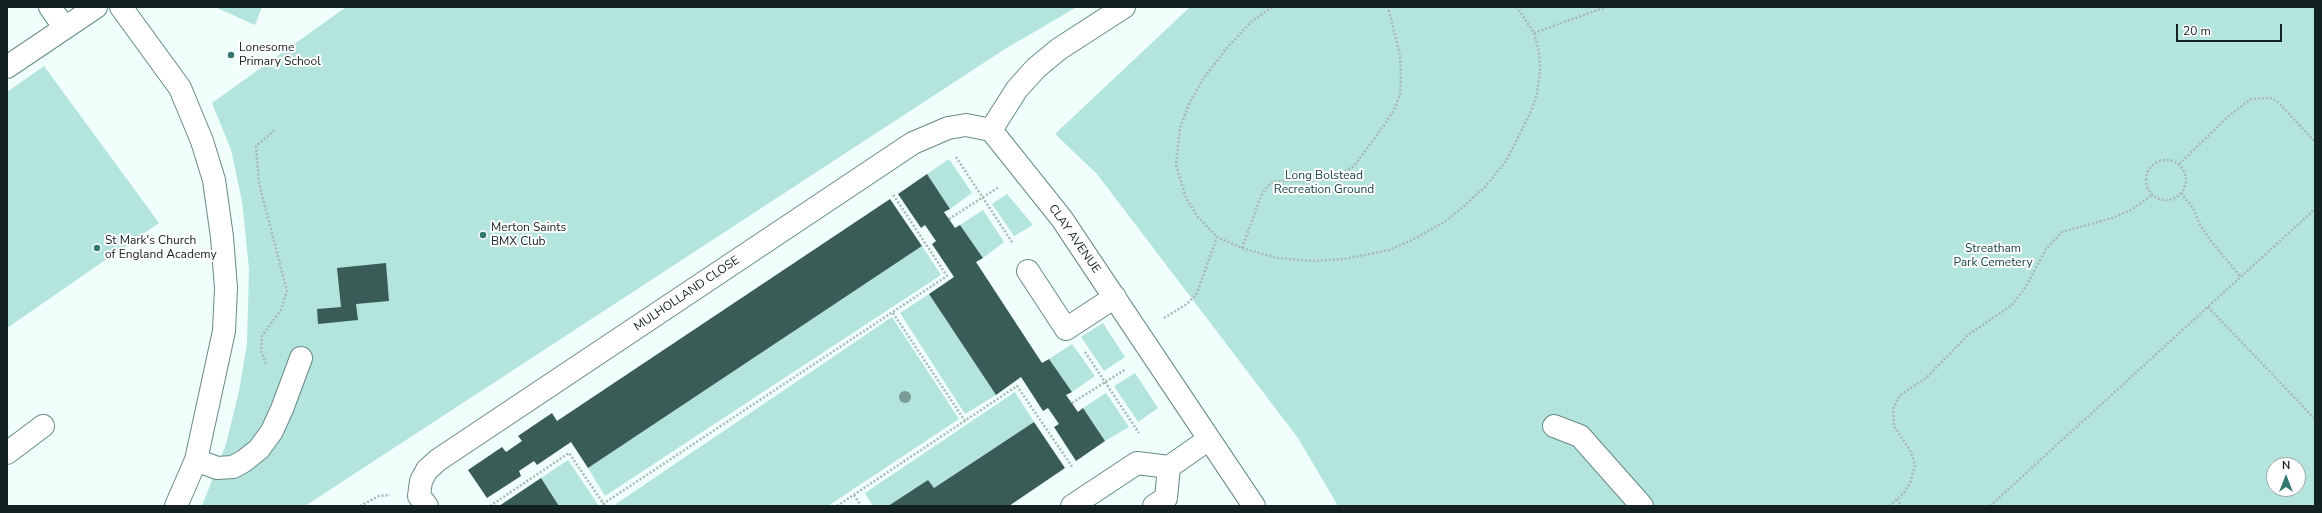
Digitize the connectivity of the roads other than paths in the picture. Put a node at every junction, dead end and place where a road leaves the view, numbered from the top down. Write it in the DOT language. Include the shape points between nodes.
graph roads {
  1 [pos="50,7"];
  2 [pos="96,7"];
  3 [pos="121,7"];
  4 [pos="1124,7"];
  5 [pos="64,27"];
  6 [pos="7,67"];
  7 [pos="992,130"];
  8 [pos="1028,271"];
  9 [pos="1115,297"];
  10 [pos="302,358"];
  11 [pos="43,426"];
  12 [pos="1554,426"];
  13 [pos="1209,439"];
  14 [pos="7,453"];
  15 [pos="196,460"];
  16 [pos="1169,467"];
  17 [pos="176,506"];
  18 [pos="427,506"];
  19 [pos="1072,506"];
  20 [pos="1154,506"];
  21 [pos="1254,506"];
  22 [pos="1642,506"];
  1 -- 5 [label="street"];
  2 -- 5 [label="street"];
  3 -- 15 [label="street" via="180,88 202,141 214,180 226,288 224,331"];
  4 -- 7 [label="street" via="1059,49 1036,68 1017,89"];
  5 -- 6 [label="street"];
  7 -- 9 [label="street, CLAY AVENUE" via="1062,219"];
  7 -- 18 [label="street, MULHOLLAND CLOSE" via="966,125 948,128 913,143 438,460 427,470 422,481 419,496"];
  8 -- 9 [label="street" via="1066,329"];
  9 -- 13 [label="street, CLAY AVENUE"];
  10 -- 15 [label="street" via="272,431 259,449 233,467 217,468"];
  11 -- 14 [label="street"];
  12 -- 22 [label="street" via="1580,436"];
  13 -- 16 [label="street"];
  13 -- 21 [label="street, CLAY AVENUE"];
  15 -- 17 [label="street"];
  16 -- 19 [label="street" via="1137,463"];
  16 -- 20 [label="street" via="1166,498"];
}
